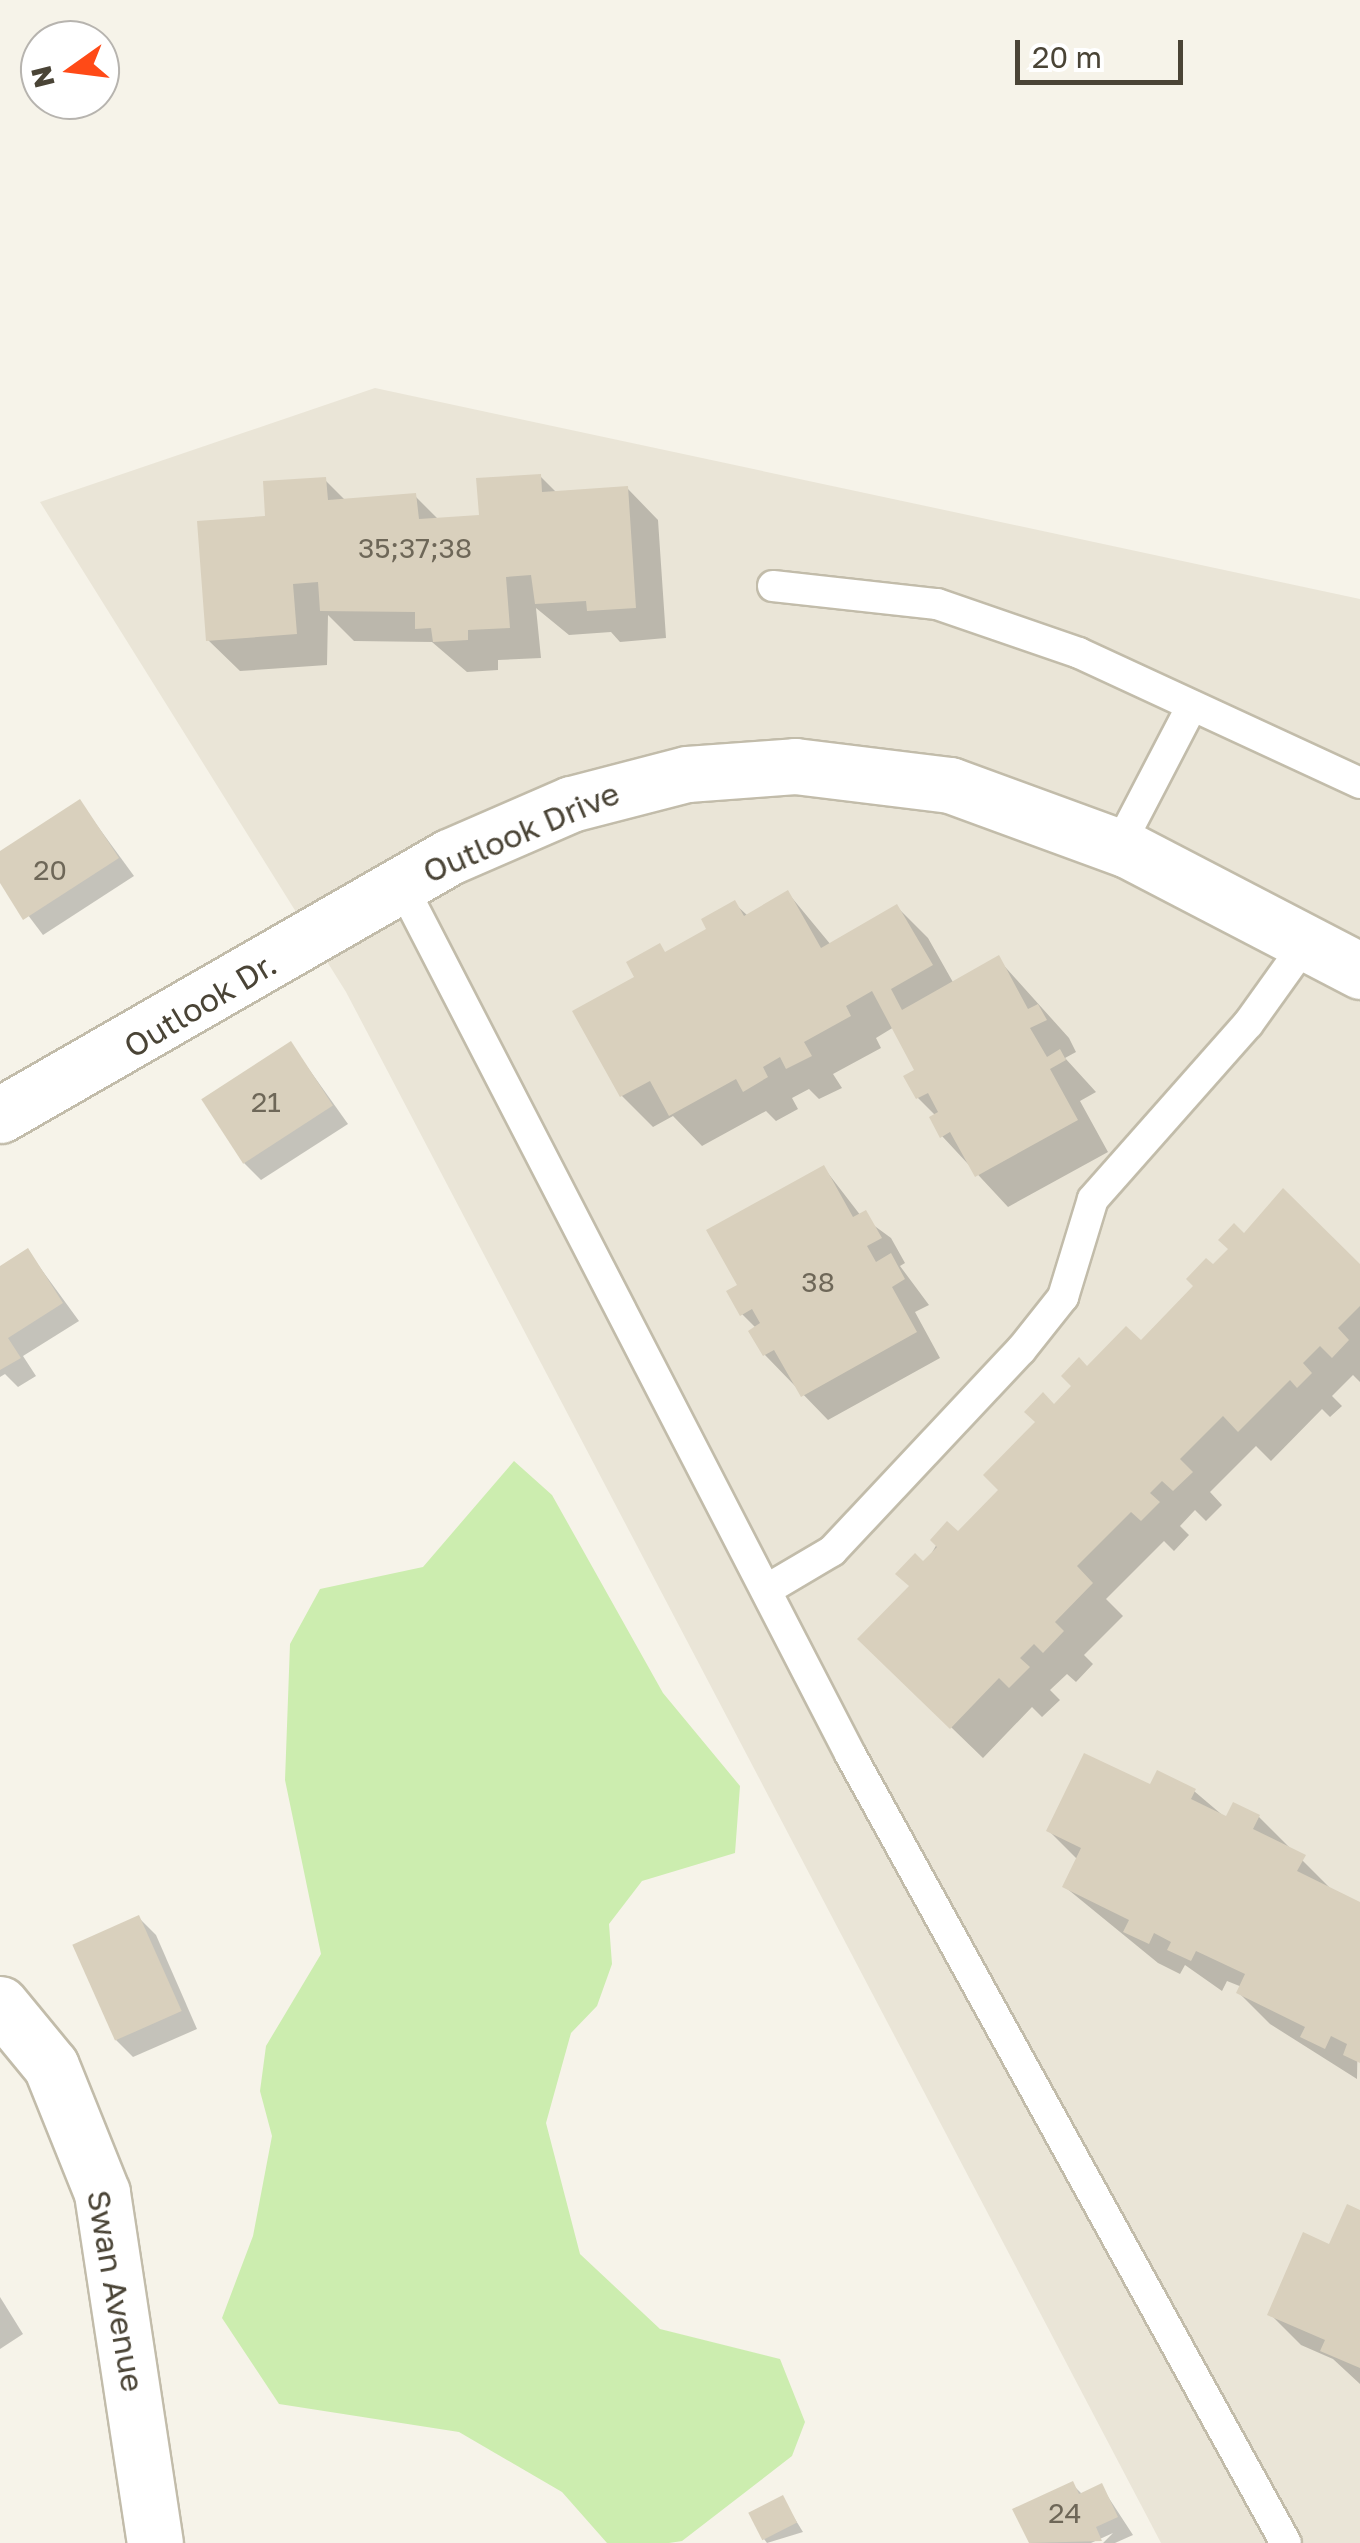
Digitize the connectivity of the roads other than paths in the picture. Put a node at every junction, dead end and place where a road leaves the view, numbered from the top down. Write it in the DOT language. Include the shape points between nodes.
graph roads {
  1 [pos="773,586"];
  2 [pos="1192,706"];
  3 [pos="1360,783"];
  4 [pos="1119,846"];
  5 [pos="401,884"];
  6 [pos="1306,943"];
  7 [pos="1360,971"];
  8 [pos="0,1115"];
  9 [pos="0,1126"];
  10 [pos="766,1590"];
  11 [pos="0,2004"];
  12 [pos="151,2541"];
  13 [pos="1286,2543"];
  1 -- 2 [label="lane" via="937,604 1078,653"];
  2 -- 3 [label="lane"];
  2 -- 4 [label="lane"];
  4 -- 5 [label="street, Outlook Drive" via="950,784 847,770 740,768 634,783 571,804"];
  4 -- 6 [label="street, Outlook Drive"];
  5 -- 8 [label="street, Outlook Drive"];
  5 -- 9 [label="street, Outlook Dr."];
  5 -- 10 [label="lane"];
  6 -- 7 [label="street, Outlook Drive"];
  6 -- 10 [label="lane" via="1248,1024 1093,1198 1064,1297 1021,1350 832,1551"];
  10 -- 13 [label="lane"];
  11 -- 12 [label="street, Swan Avenue" via="50,2066 102,2194"];
}
